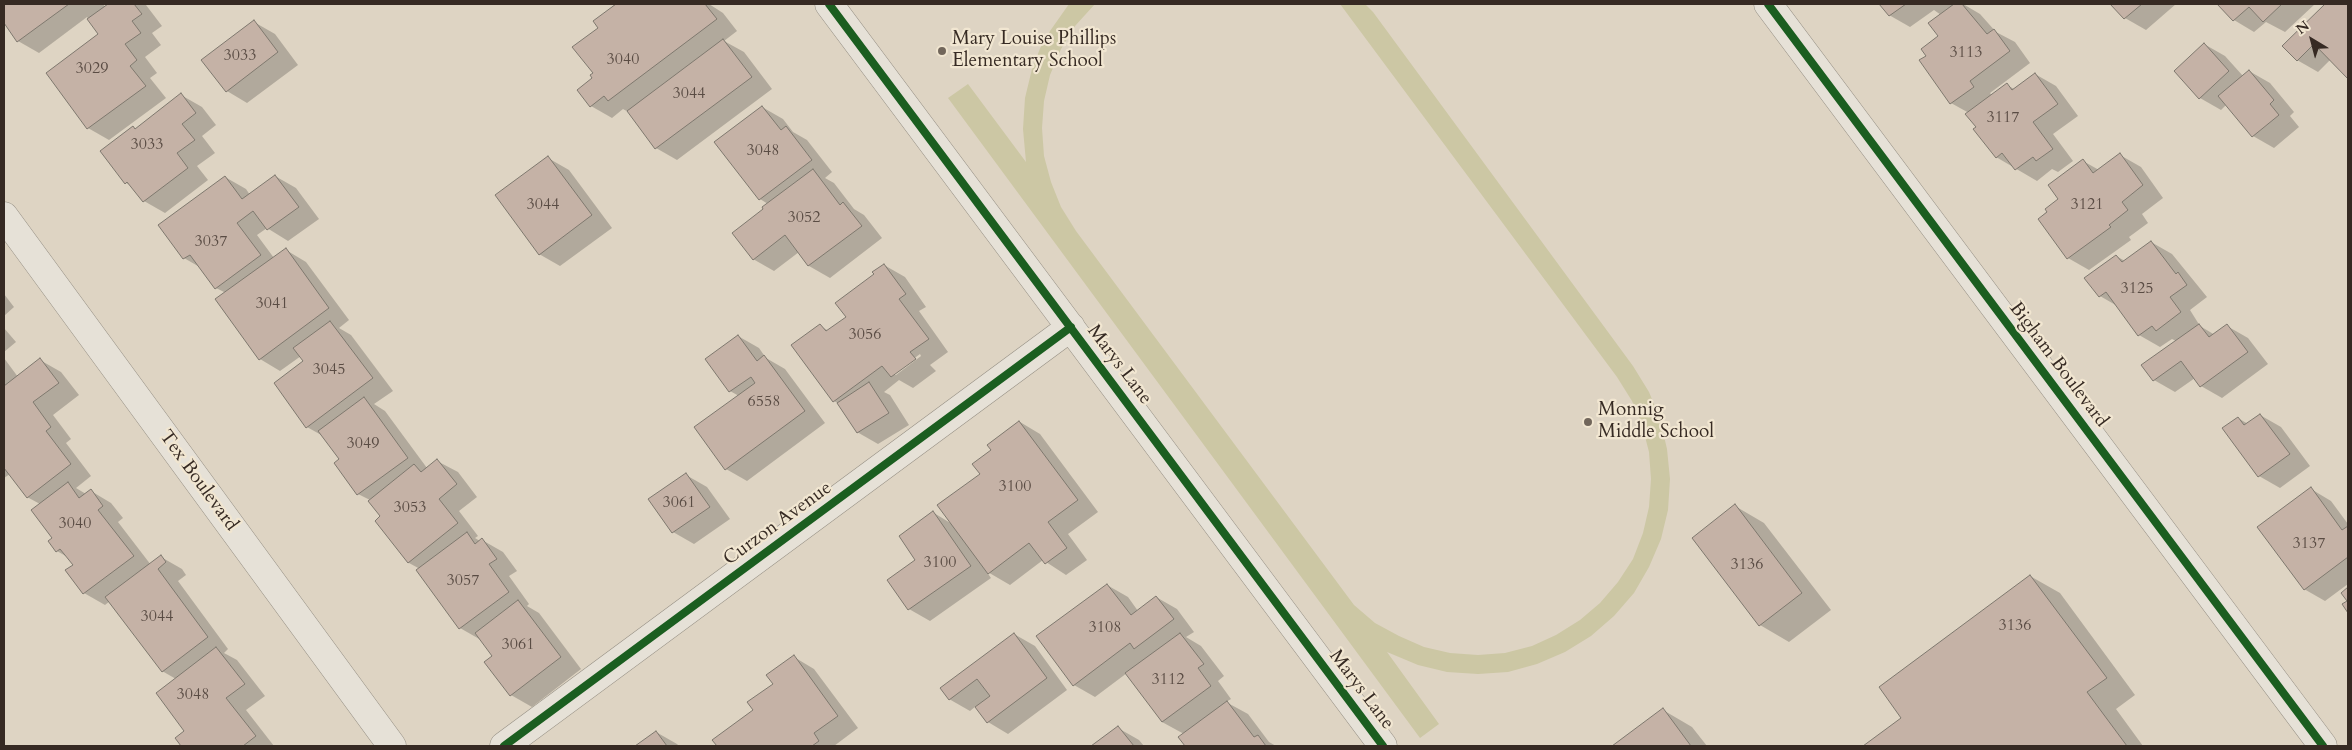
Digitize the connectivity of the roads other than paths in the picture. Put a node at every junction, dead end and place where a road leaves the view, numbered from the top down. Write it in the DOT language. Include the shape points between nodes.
graph roads {
  1 [pos="829,4"];
  2 [pos="1768,4"];
  3 [pos="4,216"];
  4 [pos="1071,327"];
  5 [pos="392,746"];
  6 [pos="504,746"];
  7 [pos="1383,746"];
  8 [pos="2323,746"];
  1 -- 4 [label="street, Marys Lane"];
  2 -- 8 [label="street, Bigham Boulevard"];
  3 -- 5 [label="street, Tex Boulevard"];
  4 -- 6 [label="street, Curzon Avenue"];
  4 -- 7 [label="street, Marys Lane"];
}
